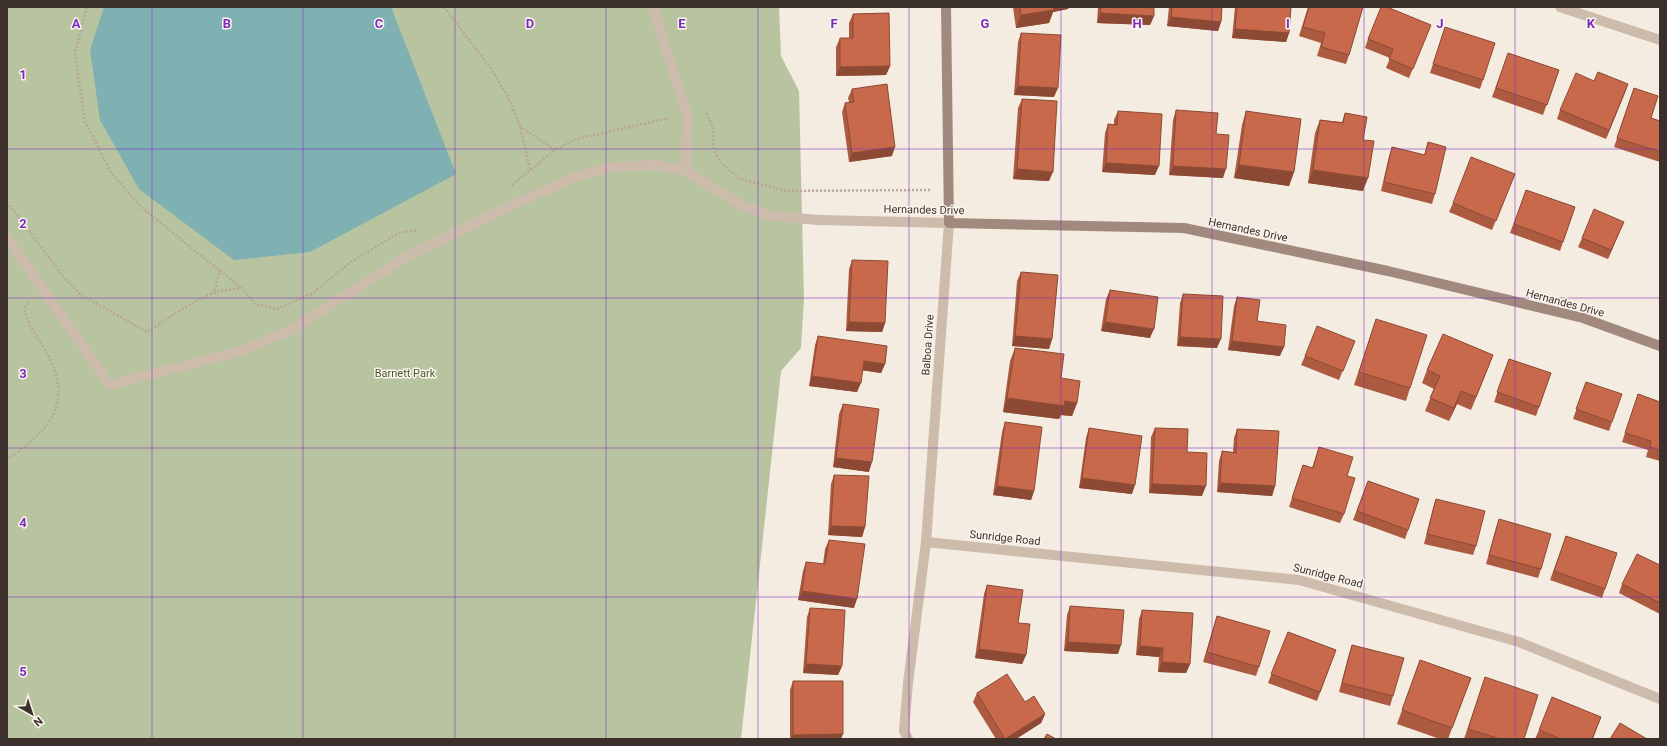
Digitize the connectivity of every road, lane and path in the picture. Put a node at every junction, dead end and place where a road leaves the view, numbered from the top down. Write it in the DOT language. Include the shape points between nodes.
graph roads {
  1 [pos="88,7"];
  2 [pos="444,7"];
  3 [pos="652,7"];
  4 [pos="946,7"];
  5 [pos="1560,7"];
  6 [pos="1660,40"];
  7 [pos="687,115"];
  8 [pos="520,126"];
  9 [pos="555,150"];
  10 [pos="530,169"];
  11 [pos="686,171"];
  12 [pos="509,187"];
  13 [pos="948,190"];
  14 [pos="7,202"];
  15 [pos="948,223"];
  16 [pos="421,230"];
  17 [pos="7,238"];
  18 [pos="220,271"];
  19 [pos="62,275"];
  20 [pos="242,288"];
  21 [pos="43,289"];
  22 [pos="214,293"];
  23 [pos="1660,346"];
  24 [pos="7,458"];
  25 [pos="926,542"];
  26 [pos="1660,699"];
  27 [pos="908,739"];
  1 -- 18 [label="path" via="75,54 85,122 112,174 141,206"];
  2 -- 8 [label="path" via="492,70 510,101"];
  3 -- 7 [label="street"];
  4 -- 13 [label="street, Balboa Drive"];
  5 -- 6 [label="street"];
  7 -- 9 [label="path" via="577,138"];
  7 -- 11 [label="street"];
  7 -- 13 [label="path" via="706,113 713,127 713,146 720,162 740,179 786,191"];
  8 -- 9 [label="path"];
  8 -- 10 [label="path"];
  9 -- 10 [label="path"];
  10 -- 12 [label="path"];
  11 -- 15 [label="street, Hernandes Drive" via="746,208 772,216 820,220"];
  11 -- 21 [label="street" via="655,165 620,166 574,177 408,256 284,333 241,351 110,385"];
  13 -- 15 [label="street, Balboa Drive"];
  14 -- 19 [label="path"];
  15 -- 23 [label="street, Hernandes Drive" via="1184,228 1388,271 1583,318"];
  15 -- 25 [label="street, Balboa Drive"];
  16 -- 20 [label="path" via="399,233 351,262 313,293 277,309 255,304"];
  17 -- 21 [label="street"];
  18 -- 20 [label="path"];
  18 -- 22 [label="path"];
  19 -- 21 [label="path"];
  19 -- 22 [label="path" via="81,294 147,332"];
  20 -- 22 [label="path"];
  21 -- 24 [label="path" via="24,309 28,324 52,364 59,393 53,417 41,433 12,457"];
  25 -- 26 [label="street, Sunridge Road" via="1299,580 1519,642"];
  25 -- 27 [label="street, Balboa Drive" via="908,683 904,731"];
}
